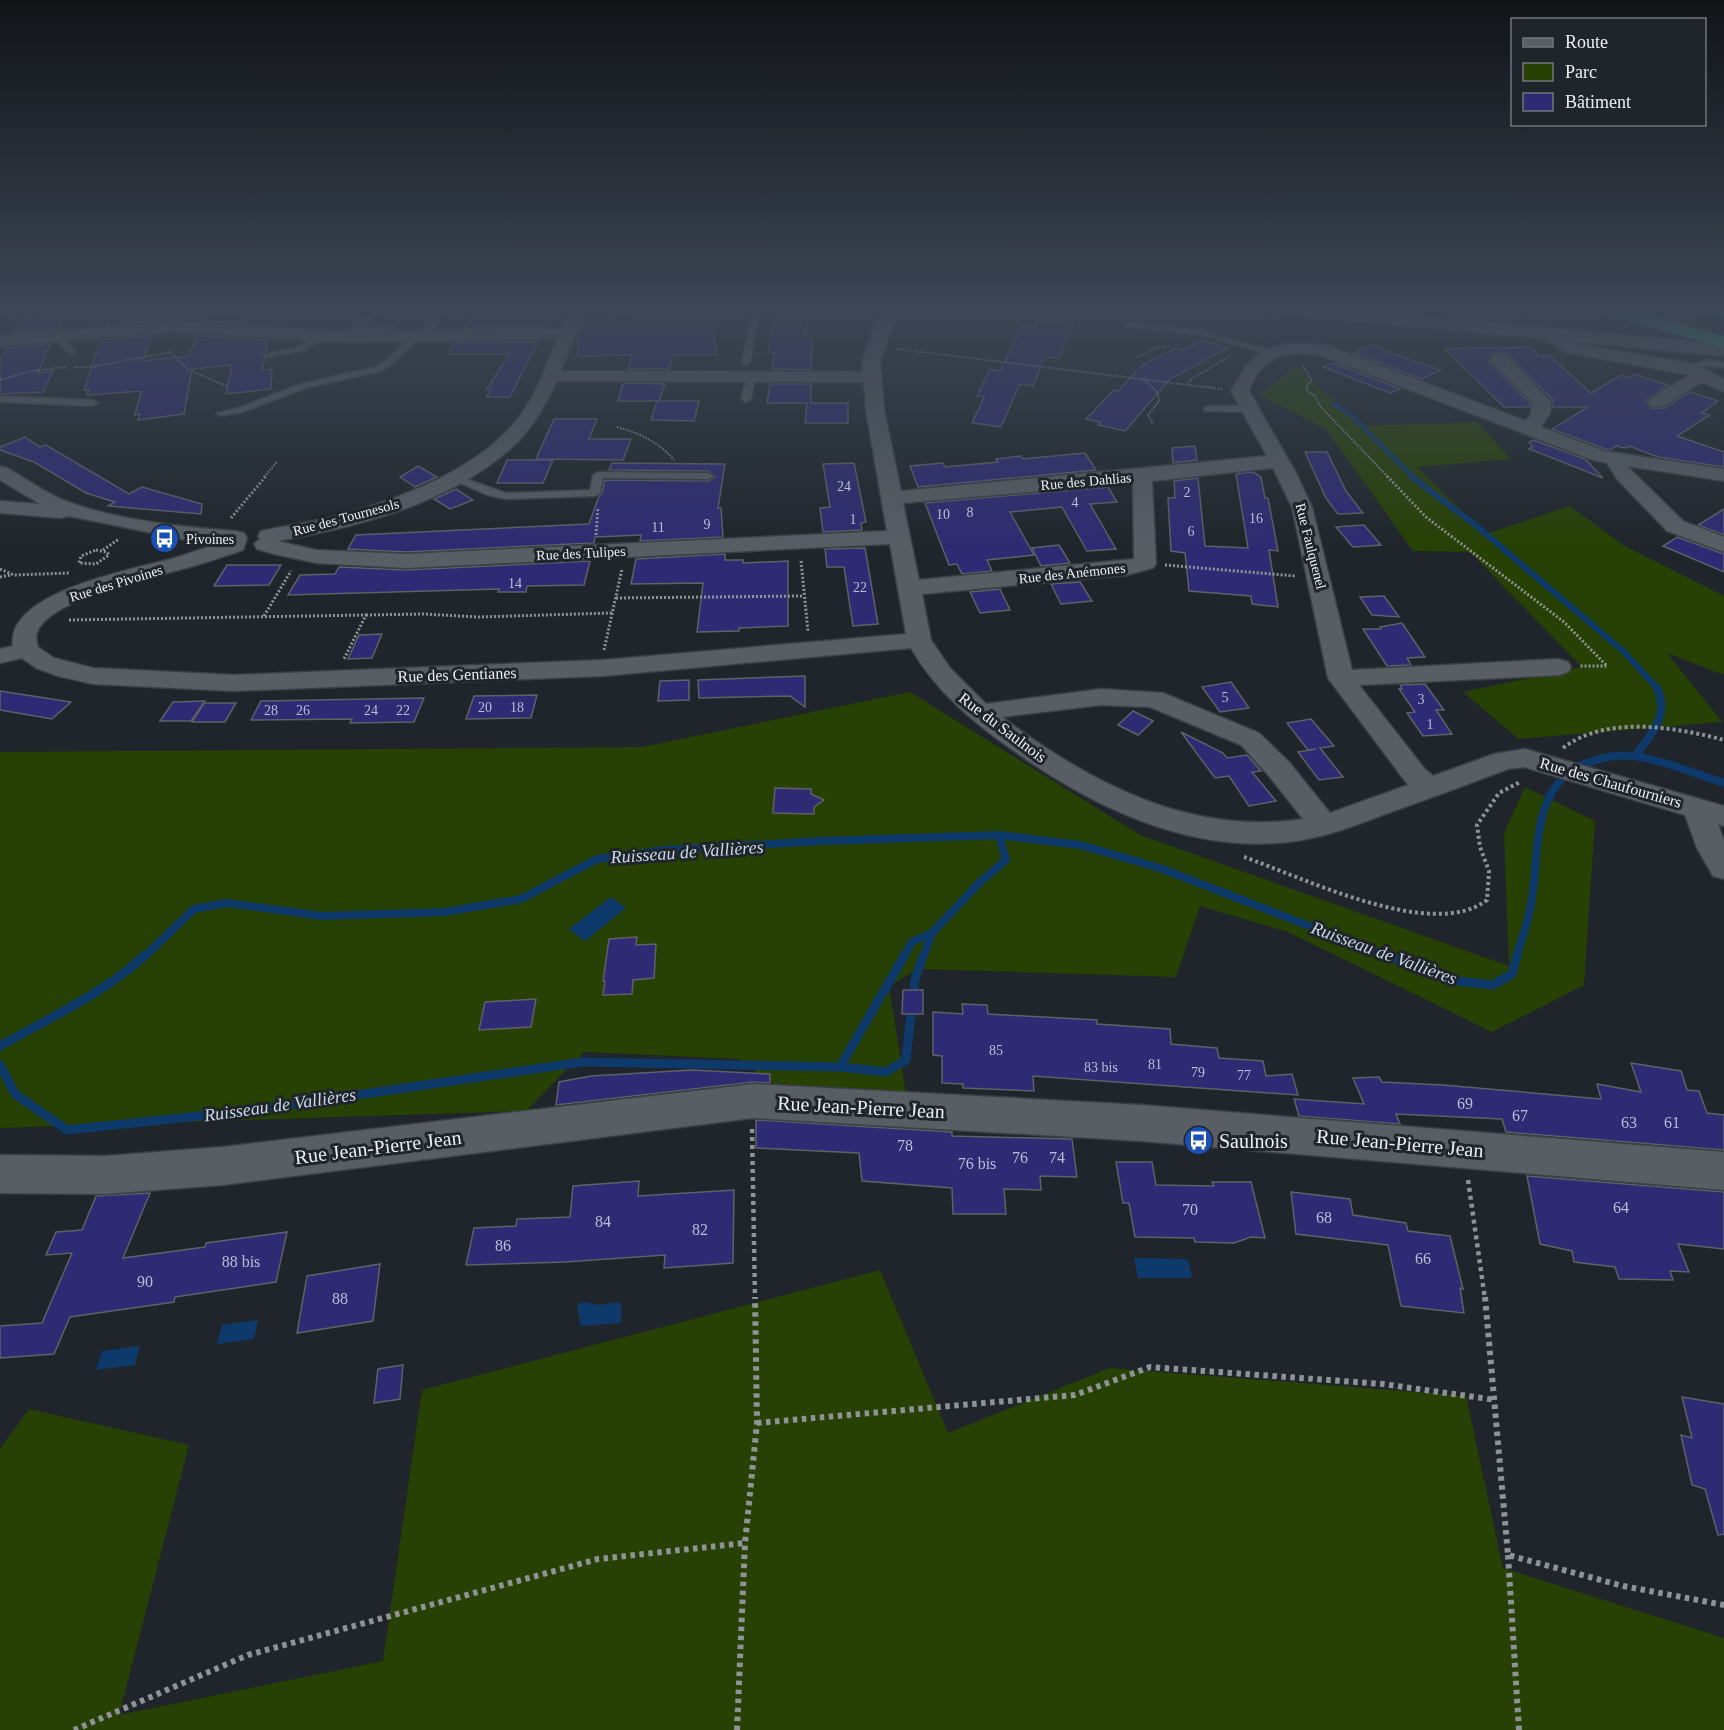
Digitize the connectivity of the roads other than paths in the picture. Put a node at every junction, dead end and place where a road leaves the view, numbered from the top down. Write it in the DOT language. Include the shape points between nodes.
graph roads {
  1 [pos="291,391"];
  2 [pos="541,391"];
  3 [pos="747,391"];
  4 [pos="874,391"];
  5 [pos="1243,391"];
  6 [pos="1430,391"];
  7 [pos="1530,391"];
  8 [pos="1671,391"];
  9 [pos="0,399"];
  10 [pos="746,399"];
  11 [pos="1245,400"];
  12 [pos="1657,402"];
  13 [pos="93,404"];
  14 [pos="1208,409"];
  15 [pos="221,413"];
  16 [pos="1529,429"];
  17 [pos="1617,460"];
  18 [pos="1279,461"];
  19 [pos="0,472"];
  20 [pos="708,476"];
  21 [pos="1140,476"];
  22 [pos="1724,476"];
  23 [pos="454,478"];
  24 [pos="893,498"];
  25 [pos="0,507"];
  26 [pos="79,513"];
  27 [pos="899,537"];
  28 [pos="228,540"];
  29 [pos="267,540"];
  30 [pos="1724,545"];
  31 [pos="910,588"];
  32 [pos="919,640"];
  33 [pos="26,650"];
  34 [pos="0,657"];
  35 [pos="1558,667"];
  36 [pos="1341,678"];
  37 [pos="983,714"];
  38 [pos="1429,788"];
  39 [pos="1710,811"];
  40 [pos="1324,826"];
  41 [pos="1724,868"];
  42 [pos="1724,1171"];
  43 [pos="2,1178"];
  1 -- 15 [label="lane"];
  2 -- 23 [label="street, Rue des Tournesols" via="511,437"];
  3 -- 10 [label="lane"];
  4 -- 24 [label="street, Rue du Saulnois"];
  5 -- 11 [label="street"];
  6 -- 16 [label="street"];
  7 -- 16 [label="street" via="1543,407"];
  8 -- 12 [label="street"];
  9 -- 13 [label="lane"];
  11 -- 14 [label="lane"];
  11 -- 18 [label="street, Rue Faulquenel"];
  16 -- 17 [label="street"];
  17 -- 22 [label="street"];
  17 -- 30 [label="street" via="1624,475 1675,526"];
  18 -- 21 [label="street, Rue des Dahlias"];
  18 -- 36 [label="street, Rue Faulquenel" via="1302,507"];
  19 -- 26 [label="street"];
  20 -- 23 [label="lane" via="598,475 595,493 506,496"];
  21 -- 24 [label="street, Rue des Dahlias"];
  21 -- 31 [label="street, Rue des Anémones" via="1146,563"];
  23 -- 29 [label="street, Rue des Tournesols" via="411,499"];
  24 -- 27 [label="street, Rue du Saulnois"];
  25 -- 26 [label="street"];
  26 -- 28 [label="street"];
  27 -- 29 [label="street, Rue des Tulipes" via="406,561 304,553"];
  27 -- 31 [label="street, Rue du Saulnois"];
  28 -- 29 [label="street" via="247,547"];
  28 -- 33 [label="street, Rue des Pivoines" via="179,564 60,600 31,622 25,632"];
  31 -- 32 [label="street, Rue du Saulnois"];
  32 -- 33 [label="street, Rue des Gentianes" via="603,668 203,682 93,676 45,663"];
  32 -- 37 [label="street, Rue du Saulnois" via="945,682"];
  33 -- 34 [label="street"];
  35 -- 36 [label="street"];
  36 -- 38 [label="street, Rue Faulquenel" via="1414,775"];
  37 -- 40 [label="street, Rue du Saulnois" via="1082,783 1160,816 1253,832"];
  37 -- 40 [label="street" via="1101,697 1154,699 1250,739"];
  38 -- 39 [label="street, Rue des Chaufourniers" via="1504,760 1525,758"];
  38 -- 40 [label="street, Rue du Saulnois"];
  39 -- 41 [label="street" via="1712,848"];
  42 -- 43 [label="main road, Rue Jean-Pierre Jean" via="1141,1123 753,1101 222,1166"];
}
